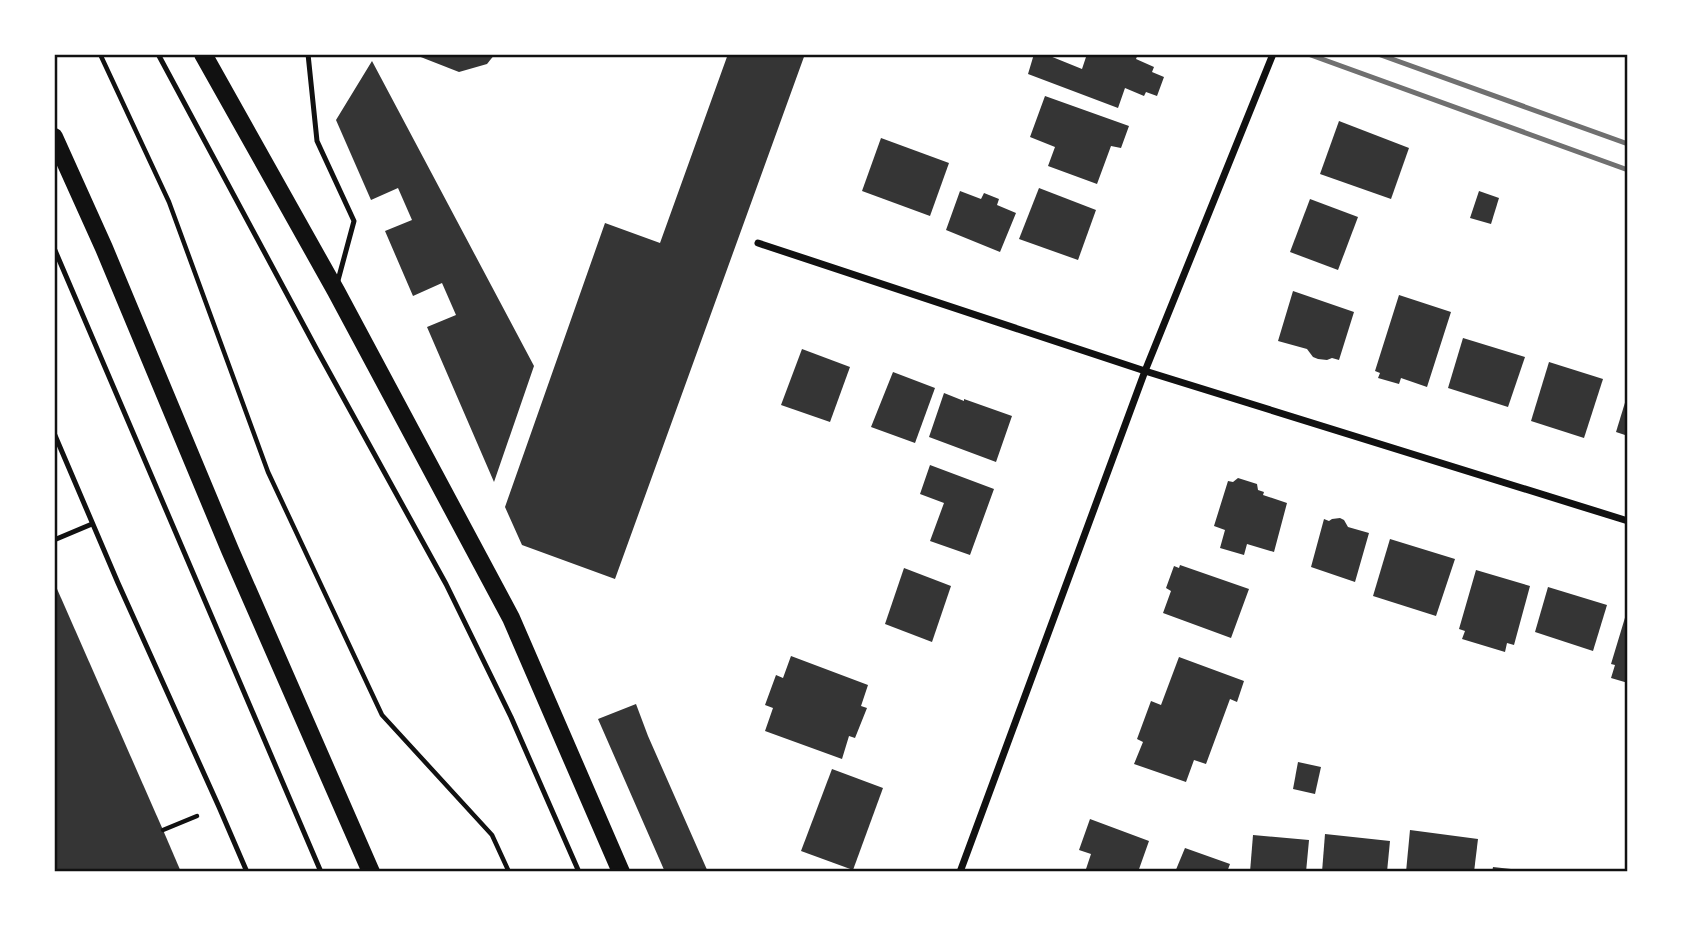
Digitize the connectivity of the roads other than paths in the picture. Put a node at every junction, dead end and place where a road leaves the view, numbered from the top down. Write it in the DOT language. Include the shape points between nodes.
graph roads {
  1 [pos="158,54"];
  2 [pos="203,54"];
  3 [pos="308,54"];
  4 [pos="1273,54"];
  5 [pos="54,137"];
  6 [pos="758,243"];
  7 [pos="54,248"];
  8 [pos="336,291"];
  9 [pos="1145,371"];
  10 [pos="54,433"];
  11 [pos="1628,521"];
  12 [pos="92,524"];
  13 [pos="54,540"];
  14 [pos="247,872"];
  15 [pos="321,872"];
  16 [pos="371,872"];
  17 [pos="579,872"];
  18 [pos="621,872"];
  19 [pos="960,872"];
  1 -- 17 [label="lane" via="446,584"];
  2 -- 8 [label="main road"];
  3 -- 8 [label="lane" via="317,141 354,221"];
  4 -- 9 [label="street"];
  5 -- 16 [label="main road"];
  6 -- 9 [label="street"];
  7 -- 15 [label="lane"];
  8 -- 18 [label="main road" via="511,618"];
  9 -- 11 [label="street"];
  9 -- 19 [label="street"];
  10 -- 12 [label="lane"];
  12 -- 13 [label="lane"];
  12 -- 14 [label="lane"];
}
